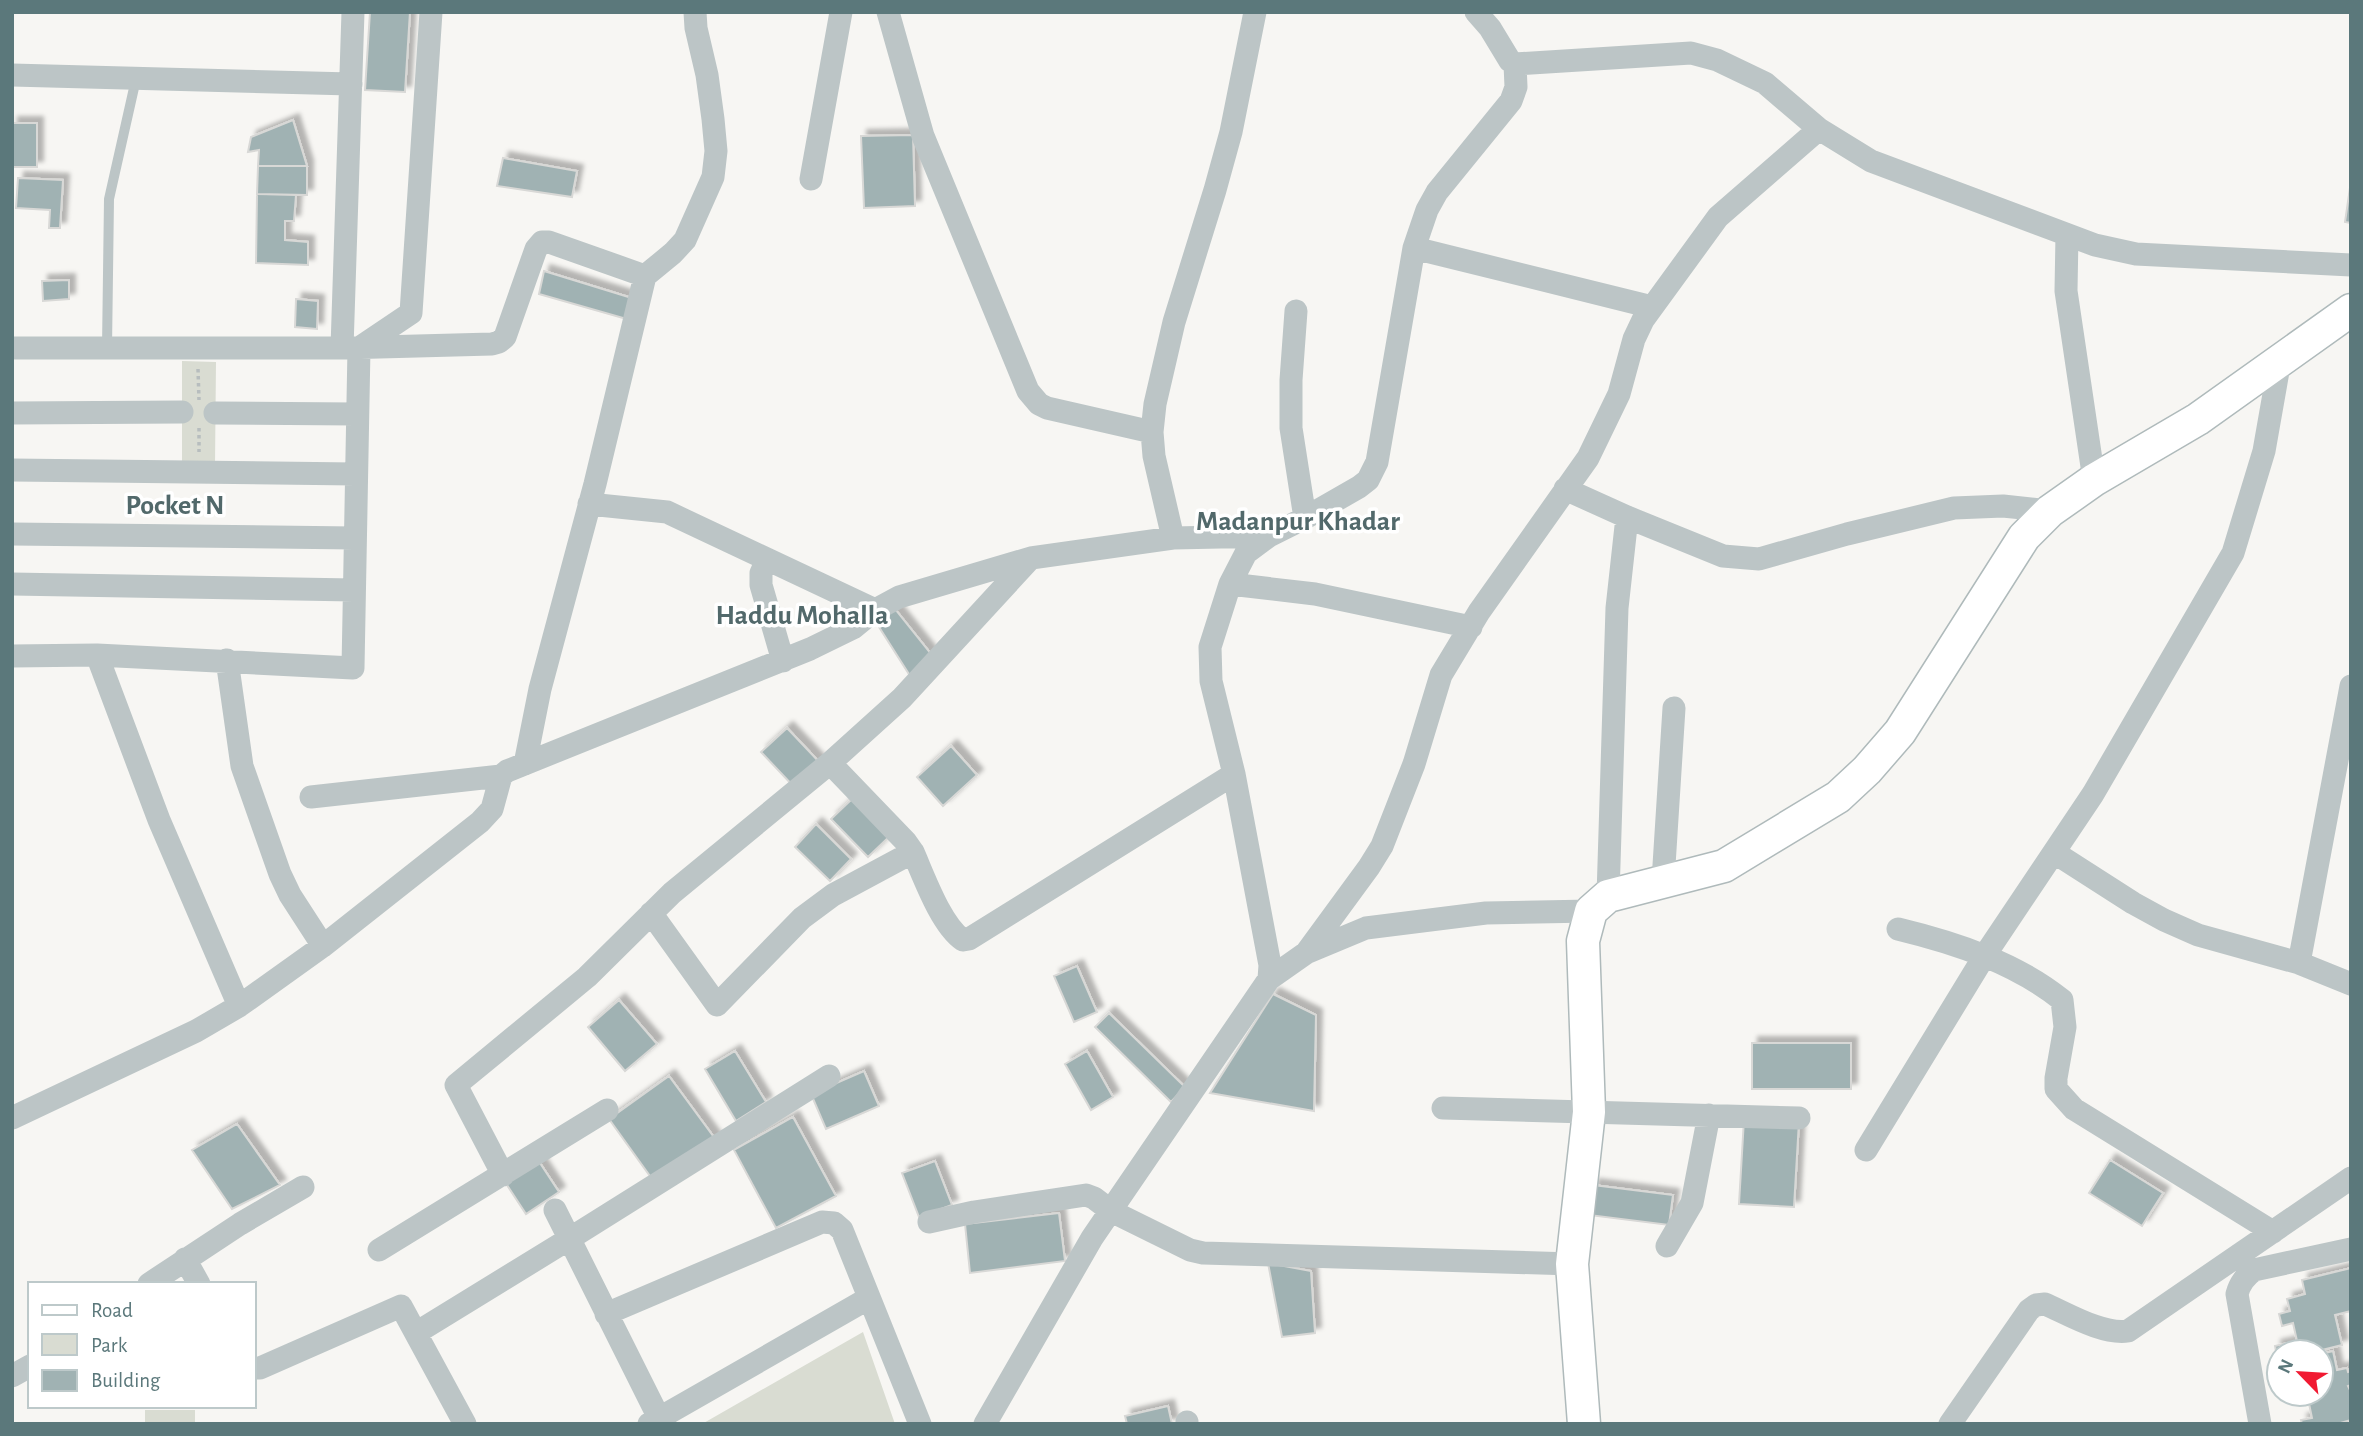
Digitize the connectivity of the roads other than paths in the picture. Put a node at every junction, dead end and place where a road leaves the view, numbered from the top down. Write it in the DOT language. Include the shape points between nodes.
graph roads {
  1 [pos="353,12"];
  2 [pos="432,12"];
  3 [pos="695,12"];
  4 [pos="841,12"];
  5 [pos="888,12"];
  6 [pos="1255,12"];
  7 [pos="1476,12"];
  8 [pos="1515,64"];
  9 [pos="12,75"];
  10 [pos="136,79"];
  11 [pos="351,85"];
  12 [pos="1819,129"];
  13 [pos="811,178"];
  14 [pos="2067,235"];
  15 [pos="1415,248"];
  16 [pos="2351,265"];
  17 [pos="645,276"];
  18 [pos="1652,307"];
  19 [pos="2351,310"];
  20 [pos="1296,312"];
  21 [pos="12,348"];
  22 [pos="107,348"];
  23 [pos="350,348"];
  24 [pos="2280,360"];
  25 [pos="12,412"];
  26 [pos="182,412"];
  27 [pos="215,413"];
  28 [pos="356,414"];
  29 [pos="1152,432"];
  30 [pos="12,470"];
  31 [pos="355,474"];
  32 [pos="2094,480"];
  33 [pos="1565,489"];
  34 [pos="589,504"];
  35 [pos="2050,511"];
  36 [pos="1627,517"];
  37 [pos="1305,518"];
  38 [pos="12,534"];
  39 [pos="1269,536"];
  40 [pos="354,538"];
  41 [pos="1173,538"];
  42 [pos="1031,558"];
  43 [pos="767,560"];
  44 [pos="12,584"];
  45 [pos="1230,584"];
  46 [pos="353,590"];
  47 [pos="875,610"];
  48 [pos="1471,627"];
  49 [pos="97,655"];
  50 [pos="12,656"];
  51 [pos="227,660"];
  52 [pos="783,661"];
  53 [pos="2351,686"];
  54 [pos="1674,708"];
  55 [pos="525,764"];
  56 [pos="830,764"];
  57 [pos="1234,774"];
  58 [pos="501,776"];
  59 [pos="311,797"];
  60 [pos="913,852"];
  61 [pos="2054,853"];
  62 [pos="1663,881"];
  63 [pos="1600,903"];
  64 [pos="651,913"];
  65 [pos="1898,929"];
  66 [pos="323,946"];
  67 [pos="1306,953"];
  68 [pos="1985,955"];
  69 [pos="2299,963"];
  70 [pos="1269,979"];
  71 [pos="2351,984"];
  72 [pos="239,1006"];
  73 [pos="829,1076"];
  74 [pos="1443,1108"];
  75 [pos="607,1110"];
  76 [pos="1589,1112"];
  77 [pos="1709,1115"];
  78 [pos="12,1118"];
  79 [pos="1799,1118"];
  80 [pos="1866,1150"];
  81 [pos="503,1175"];
  82 [pos="2351,1178"];
  83 [pos="303,1187"];
  84 [pos="555,1210"];
  85 [pos="1111,1211"];
  86 [pos="929,1222"];
  87 [pos="2273,1232"];
  88 [pos="569,1239"];
  89 [pos="1667,1246"];
  90 [pos="2351,1249"];
  91 [pos="379,1250"];
  92 [pos="185,1259"];
  93 [pos="1572,1264"];
  94 [pos="152,1282"];
  95 [pos="199,1282"];
  96 [pos="869,1298"];
  97 [pos="606,1314"];
  98 [pos="416,1332"];
  99 [pos="28,1367"];
  100 [pos="256,1368"];
  101 [pos="12,1376"];
  102 [pos="654,1421"];
  103 [pos="465,1424"];
  104 [pos="920,1424"];
  105 [pos="985,1424"];
  106 [pos="1584,1424"];
  107 [pos="1950,1424"];
  108 [pos="2260,1424"];
  1 -- 11 [label="street"];
  2 -- 23 [label="street" via="411,313"];
  3 -- 17 [label="street" via="713,119 713,177 685,240"];
  4 -- 13 [label="street"];
  5 -- 29 [label="street" via="923,136 1028,391 1047,408"];
  6 -- 29 [label="street" via="1231,132 1174,322"];
  7 -- 8 [label="street"];
  8 -- 12 [label="street" via="1691,53 1765,83"];
  8 -- 15 [label="street" via="1511,101 1437,192"];
  9 -- 10 [label="street"];
  10 -- 11 [label="street"];
  10 -- 22 [label="lane" via="109,199"];
  11 -- 23 [label="street"];
  12 -- 14 [label="street" via="1871,160"];
  12 -- 18 [label="street" via="1718,217"];
  14 -- 16 [label="street" via="2136,254"];
  14 -- 32 [label="street" via="2066,291"];
  15 -- 18 [label="street"];
  15 -- 37 [label="street" via="1373,473 1359,487"];
  17 -- 23 [label="street" via="545,241 536,249 505,337 499,342"];
  17 -- 34 [label="street"];
  18 -- 33 [label="street" via="1634,340 1614,405 1588,458"];
  19 -- 24 [label="street"];
  20 -- 37 [label="street" via="1291,428"];
  21 -- 22 [label="street"];
  22 -- 23 [label="street"];
  23 -- 28 [label="street"];
  24 -- 32 [label="street" via="2198,419"];
  24 -- 61 [label="street" via="2264,451 2233,553"];
  25 -- 26 [label="street"];
  27 -- 28 [label="street"];
  28 -- 31 [label="street"];
  29 -- 41 [label="street"];
  30 -- 31 [label="street"];
  31 -- 40 [label="street"];
  32 -- 35 [label="street"];
  33 -- 36 [label="street"];
  33 -- 48 [label="street"];
  34 -- 43 [label="street" via="667,512"];
  34 -- 55 [label="street"];
  35 -- 36 [label="street" via="2003,506 1954,508 1759,559 1723,556"];
  35 -- 62 [label="street" via="2024,537 1900,732 1867,770 1838,797 1727,864"];
  36 -- 63 [label="street" via="1617,608 1611,840"];
  37 -- 39 [label="street"];
  38 -- 40 [label="street"];
  39 -- 41 [label="street"];
  39 -- 45 [label="street" via="1246,553"];
  40 -- 46 [label="street"];
  41 -- 42 [label="street"];
  42 -- 47 [label="street" via="899,597"];
  42 -- 56 [label="street" via="917,683"];
  43 -- 47 [label="street"];
  43 -- 52 [label="street" via="761,585"];
  44 -- 46 [label="street"];
  45 -- 48 [label="street" via="1315,594"];
  45 -- 57 [label="street" via="1209,663"];
  46 -- 51 [label="street" via="353,668"];
  47 -- 52 [label="street" via="853,628"];
  48 -- 67 [label="street" via="1441,675 1414,764 1382,846"];
  49 -- 50 [label="street"];
  49 -- 51 [label="street"];
  49 -- 72 [label="street" via="159,820"];
  51 -- 66 [label="street" via="242,766 280,874"];
  52 -- 55 [label="street"];
  53 -- 69 [label="street"];
  54 -- 62 [label="street"];
  55 -- 58 [label="street"];
  56 -- 60 [label="street"];
  56 -- 64 [label="street"];
  57 -- 60 [label="street" via="970,939 956,936"];
  57 -- 70 [label="street"];
  58 -- 59 [label="street"];
  58 -- 66 [label="street" via="492,809 480,822"];
  60 -- 64 [label="street" via="833,895 802,918 717,1005"];
  61 -- 68 [label="street"];
  61 -- 69 [label="street" via="2164,920 2198,935"];
  62 -- 63 [label="street"];
  63 -- 67 [label="street" via="1396,923 1366,929"];
  63 -- 76 [label="street" via="1583,942"];
  64 -- 81 [label="street" via="587,977 456,1084"];
  65 -- 68 [label="street"];
  66 -- 72 [label="street"];
  67 -- 70 [label="street"];
  68 -- 80 [label="street"];
  68 -- 87 [label="street" via="2062,1000 2065,1027 2056,1089 2063,1099"];
  69 -- 71 [label="street"];
  70 -- 85 [label="street"];
  72 -- 78 [label="street"];
  73 -- 88 [label="street"];
  74 -- 76 [label="street"];
  75 -- 81 [label="street"];
  76 -- 77 [label="street"];
  76 -- 93 [label="street"];
  77 -- 79 [label="street"];
  77 -- 89 [label="street" via="1692,1203"];
  81 -- 91 [label="street"];
  82 -- 87 [label="street"];
  83 -- 92 [label="street"];
  84 -- 88 [label="street"];
  85 -- 86 [label="street" via="1086,1195"];
  85 -- 93 [label="street" via="1202,1253"];
  85 -- 105 [label="street"];
  87 -- 107 [label="street" via="2128,1331 2106,1330 2045,1304 2036,1305"];
  88 -- 97 [label="street"];
  88 -- 98 [label="street"];
  90 -- 108 [label="street" via="2254,1270 2239,1286"];
  92 -- 94 [label="street"];
  92 -- 95 [label="street"];
  93 -- 106 [label="street"];
  96 -- 97 [label="street" via="842,1230 834,1223 822,1222"];
  96 -- 102 [label="street"];
  96 -- 104 [label="street"];
  97 -- 102 [label="street"];
  98 -- 100 [label="street" via="401,1306"];
  98 -- 103 [label="street"];
  99 -- 101 [label="street"];
}
